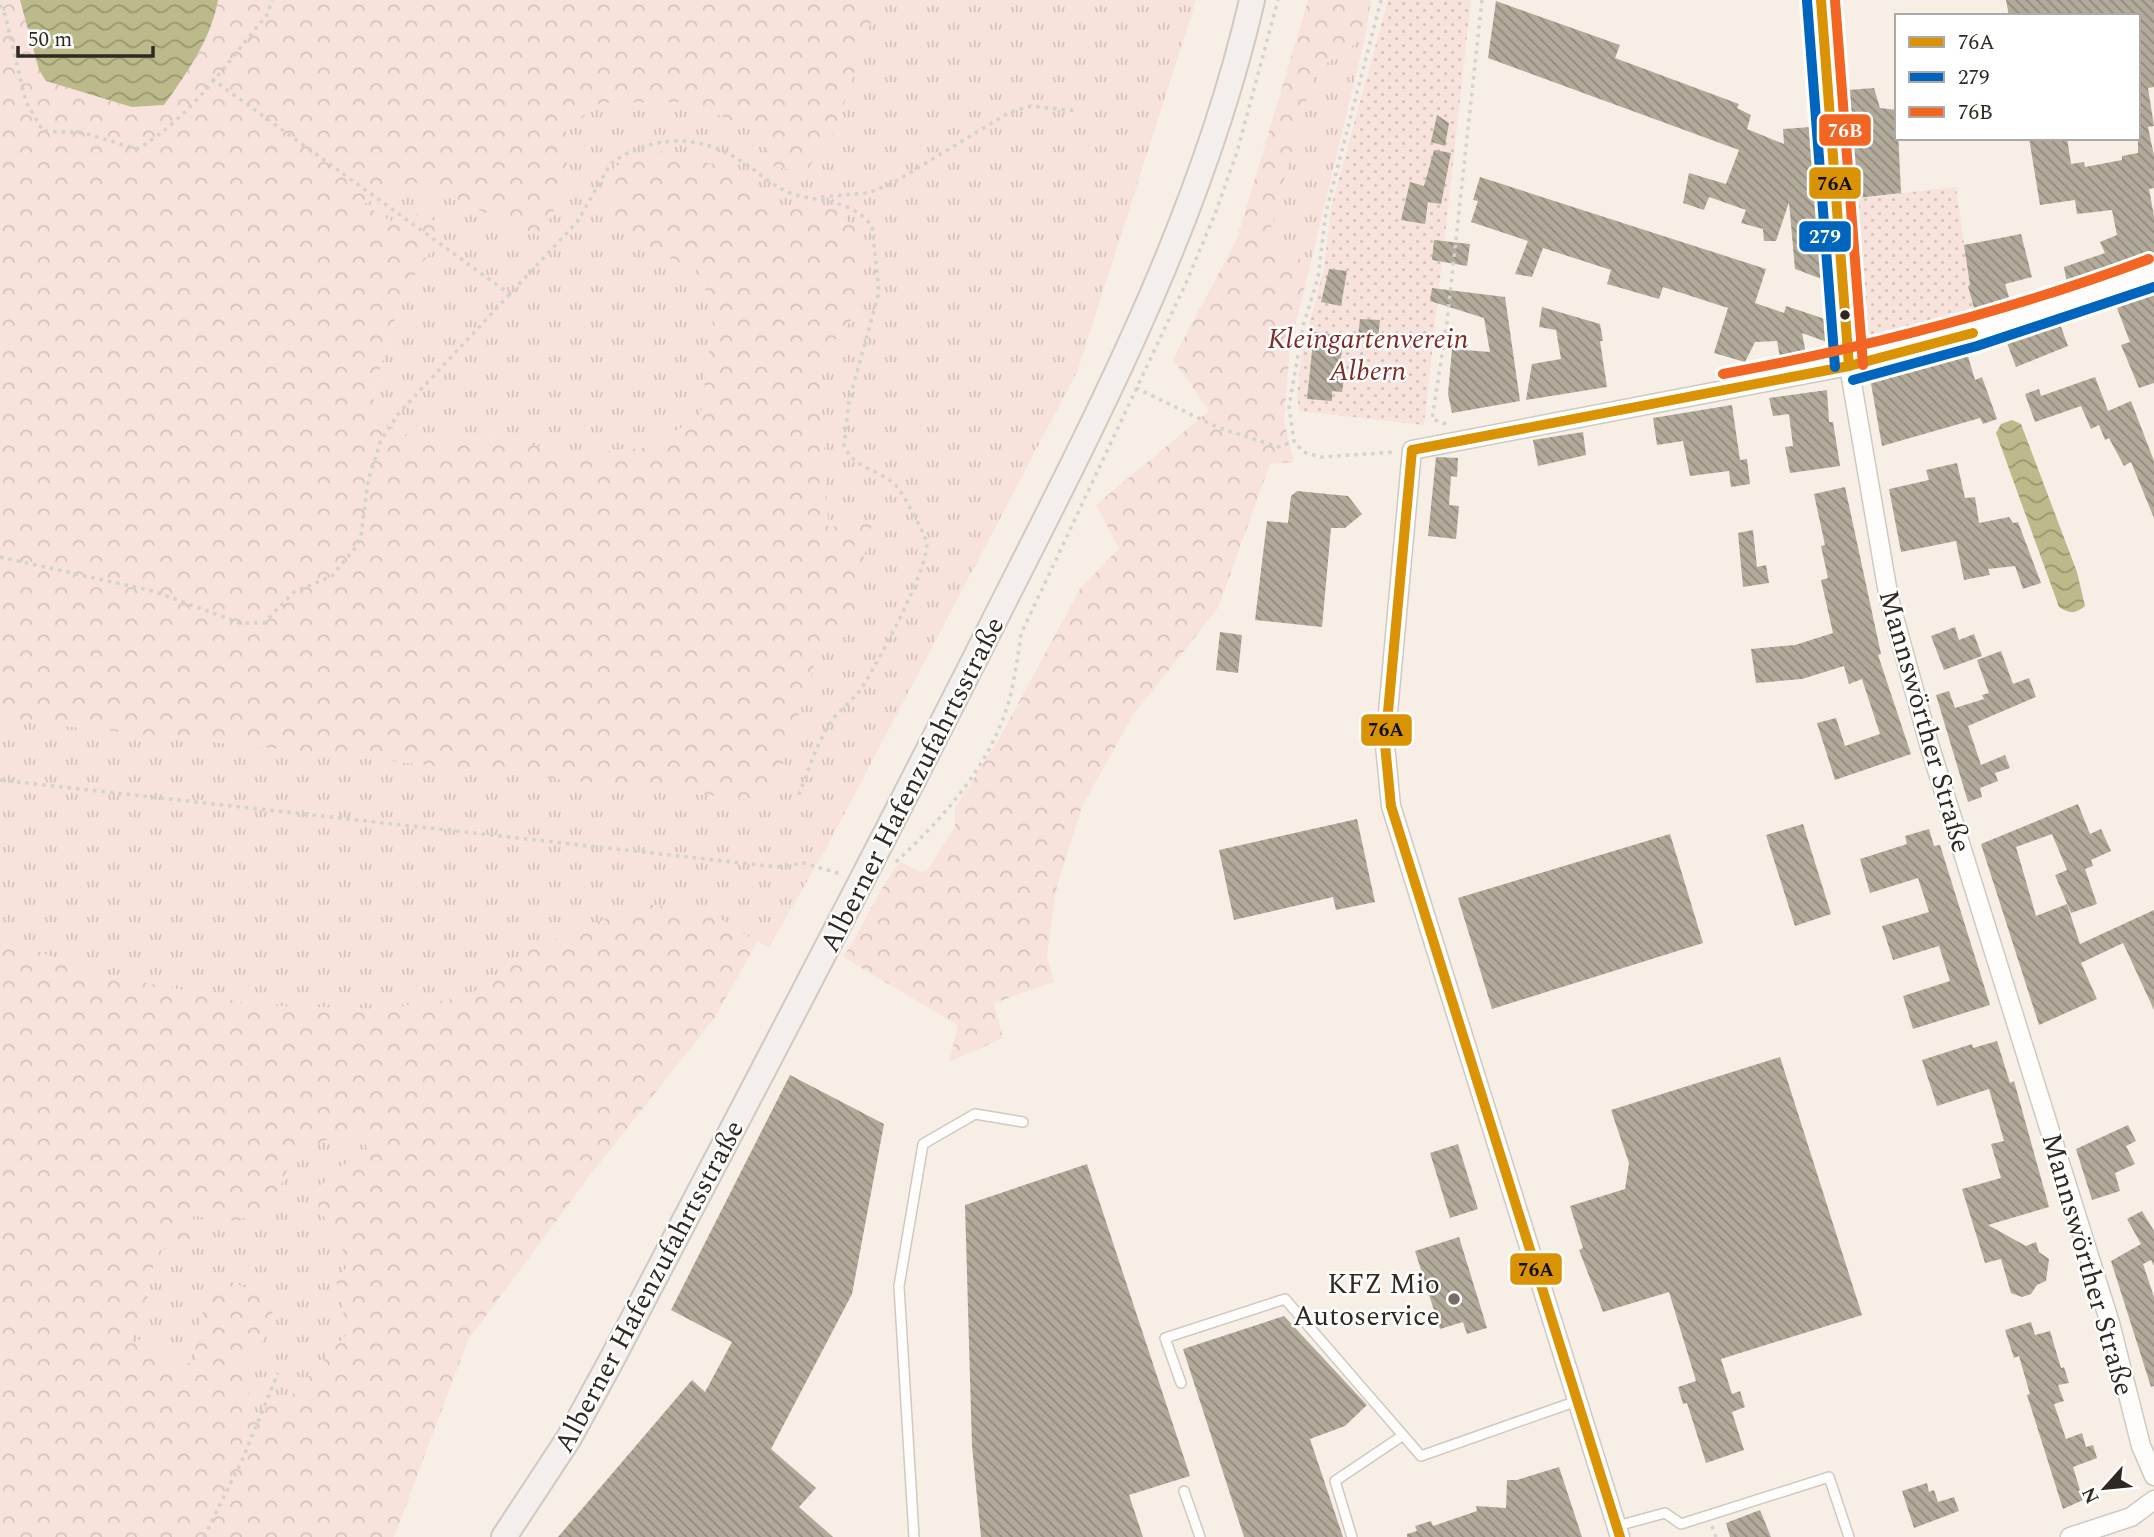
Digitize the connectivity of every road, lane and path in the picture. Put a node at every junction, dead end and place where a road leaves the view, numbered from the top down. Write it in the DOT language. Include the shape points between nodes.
graph roads {
  1 [pos="272,0"];
  2 [pos="1252,0"];
  3 [pos="1381,0"];
  4 [pos="1482,0"];
  5 [pos="1821,0"];
  6 [pos="0,5"];
  7 [pos="212,79"];
  8 [pos="1076,111"];
  9 [pos="819,197"];
  10 [pos="2154,272"];
  11 [pos="511,295"];
  12 [pos="1833,347"];
  13 [pos="1818,348"];
  14 [pos="1849,366"];
  15 [pos="1136,388"];
  16 [pos="1432,419"];
  17 [pos="1448,425"];
  18 [pos="1434,431"];
  19 [pos="1294,441"];
  20 [pos="1412,450"];
  21 [pos="0,557"];
  22 [pos="0,780"];
  23 [pos="797,799"];
  24 [pos="868,873"];
  25 [pos="1023,1122"];
  26 [pos="278,1373"];
  27 [pos="1181,1383"];
  28 [pos="1577,1401"];
  29 [pos="2135,1422"];
  30 [pos="2154,1422"];
  31 [pos="1402,1436"];
  32 [pos="2154,1476"];
  33 [pos="1184,1491"];
  34 [pos="2154,1500"];
  35 [pos="1618,1532"];
  36 [pos="204,1537"];
  37 [pos="504,1537"];
  38 [pos="914,1537"];
  39 [pos="1200,1537"];
  40 [pos="1352,1537"];
  41 [pos="1849,1537"];
  42 [pos="2070,1537"];
  1 -- 7 [label="path" via="267,15"];
  2 -- 24 [label="main road, Alberner Hafenzufahrtsstraße" via="1192,197 1119,374"];
  3 -- 19 [label="path" via="1326,212 1318,278 1291,386"];
  4 -- 16 [label="path"];
  5 -- 14 [label="street, Mannswörther Straße"];
  6 -- 7 [label="path" via="26,102 43,131 84,133 137,149 161,136"];
  7 -- 11 [label="path"];
  8 -- 9 [label="path" via="1031,106 1010,112 893,183 868,192"];
  9 -- 11 [label="path" via="800,196 775,185 721,149 698,142 670,140 646,146 610,165 577,222"];
  9 -- 23 [label="path" via="866,217 876,240 880,292 849,401 844,446 856,464 898,487 928,551 908,606 860,691 839,709 826,729"];
  10 -- 14 [label="street" via="1973,332"];
  11 -- 21 [label="path" via="400,413 381,440 368,481 360,536 346,561 332,576 294,592 264,623 240,623 153,591"];
  12 -- 13 [label="path"];
  14 -- 20 [label="street"];
  14 -- 29 [label="street, Mannswörther Straße" via="1889,599 2110,1323"];
  15 -- 19 [label="path" via="1219,428 1279,447"];
  16 -- 17 [label="path"];
  16 -- 18 [label="path"];
  19 -- 20 [label="path" via="1303,452 1321,457"];
  20 -- 28 [label="street" via="1385,745 1391,806"];
  22 -- 24 [label="path" via="777,867 803,863 841,874"];
  24 -- 37 [label="main road, Alberner Hafenzufahrtsstraße" via="569,1438"];
  25 -- 38 [label="lane" via="975,1114 923,1144 899,1286"];
  26 -- 36 [label="path"];
  27 -- 31 [label="lane" via="1165,1338 1284,1299"];
  28 -- 31 [label="lane" via="1421,1457"];
  28 -- 35 [label="street"];
  29 -- 30 [label="street, Mannswörther Straße"];
  29 -- 32 [label="street, Mannswörther Straße"];
  31 -- 40 [label="lane" via="1335,1482"];
  33 -- 39 [label="lane"];
  34 -- 42 [label="street" via="2131,1517"];
  35 -- 41 [label="lane" via="1665,1513 1681,1524 1829,1477"];
}
